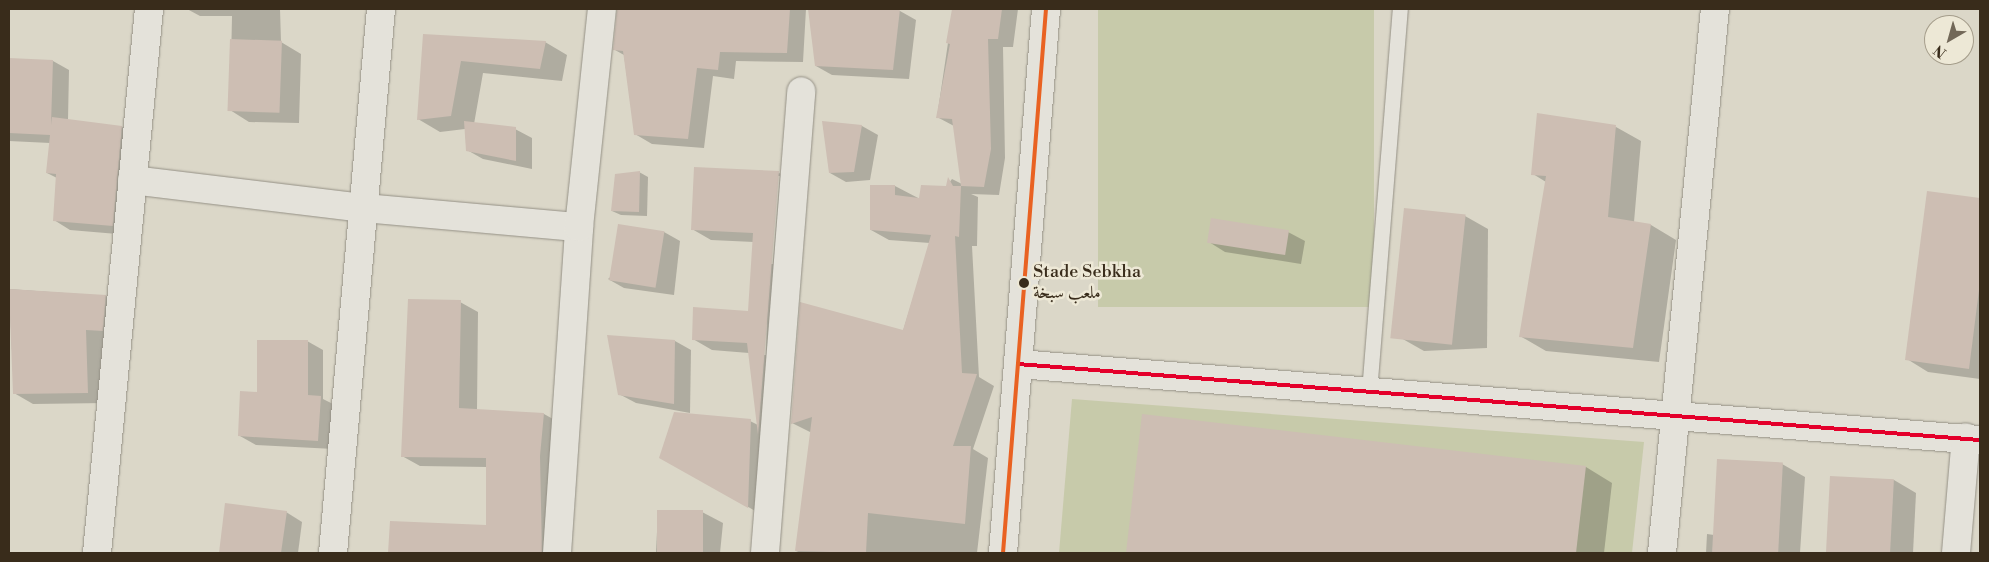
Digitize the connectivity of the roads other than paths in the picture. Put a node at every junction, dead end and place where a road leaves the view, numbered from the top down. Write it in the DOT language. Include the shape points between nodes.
graph roads {
  1 [pos="148,9"];
  2 [pos="380,9"];
  3 [pos="602,9"];
  4 [pos="1046,9"];
  5 [pos="1400,9"];
  6 [pos="1715,9"];
  7 [pos="801,91"];
  8 [pos="132,180"];
  9 [pos="364,208"];
  10 [pos="579,227"];
  11 [pos="1018,364"];
  12 [pos="1369,392"];
  13 [pos="1674,416"];
  14 [pos="1973,439"];
  15 [pos="96,553"];
  16 [pos="334,553"];
  17 [pos="557,553"];
  18 [pos="765,553"];
  19 [pos="1003,553"];
  20 [pos="1662,553"];
  21 [pos="1956,553"];
  1 -- 8 [label="street"];
  2 -- 9 [label="street"];
  3 -- 10 [label="street"];
  4 -- 11 [label="street"];
  5 -- 12 [label="lane"];
  6 -- 13 [label="street"];
  7 -- 18 [label="street"];
  8 -- 9 [label="street"];
  8 -- 15 [label="street"];
  9 -- 10 [label="street"];
  9 -- 16 [label="street"];
  10 -- 17 [label="street"];
  11 -- 12 [label="street"];
  11 -- 19 [label="street"];
  12 -- 13 [label="street"];
  13 -- 14 [label="street"];
  13 -- 20 [label="street"];
  14 -- 21 [label="street"];
}
